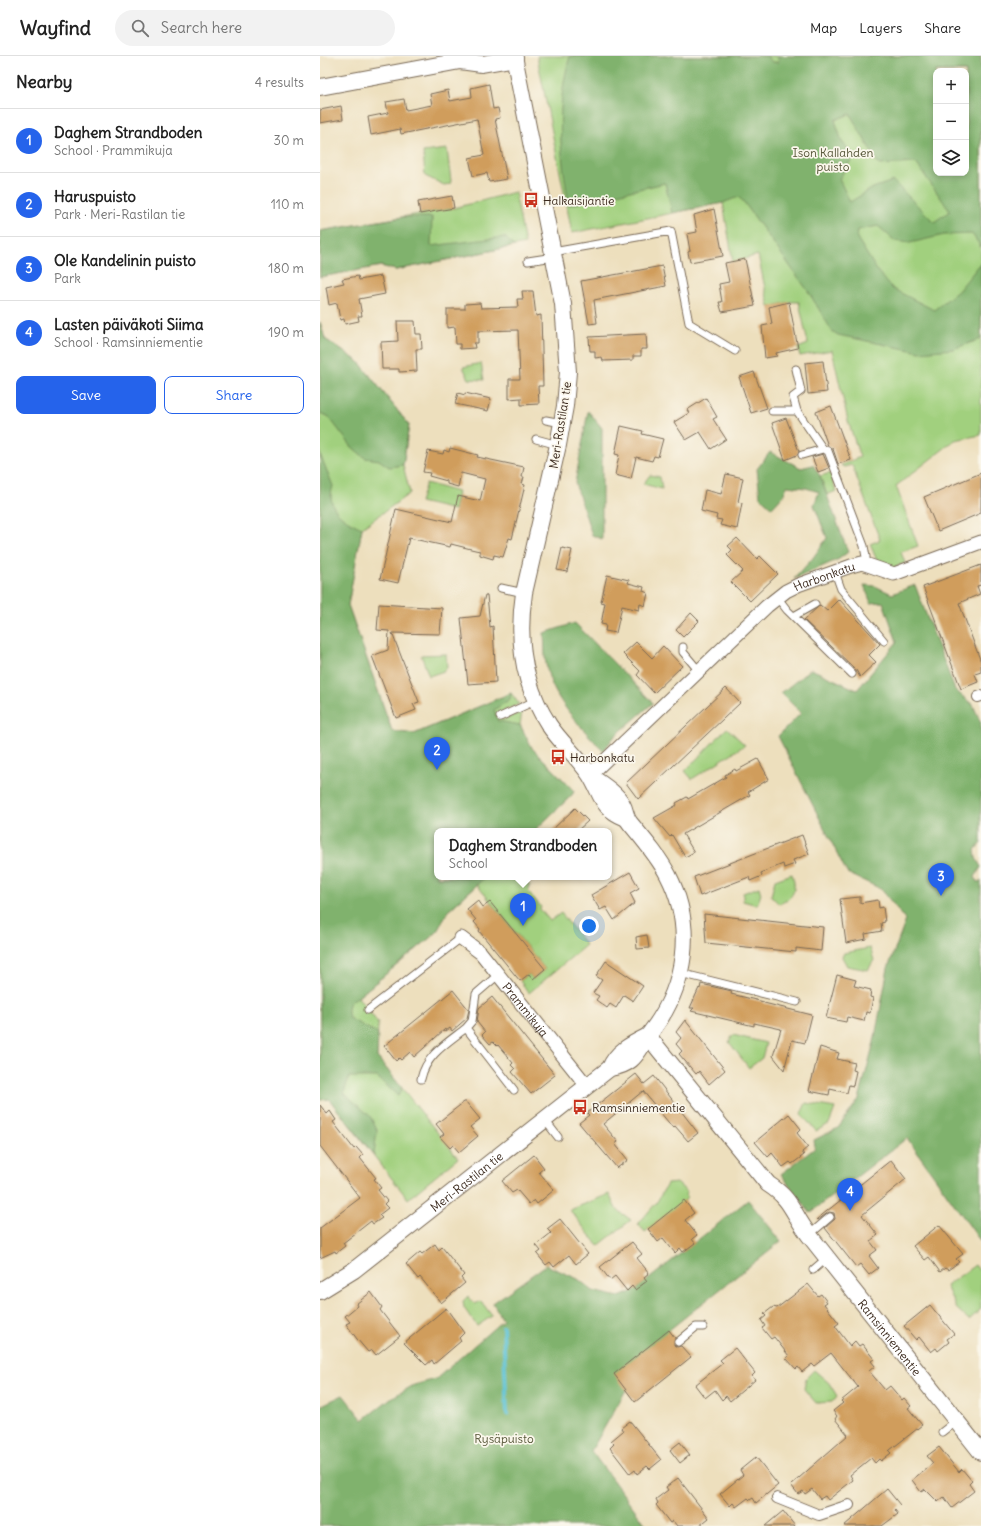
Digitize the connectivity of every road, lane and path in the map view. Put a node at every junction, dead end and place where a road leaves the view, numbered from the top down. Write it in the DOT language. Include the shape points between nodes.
graph roads {
  1 [pos="514,57"];
  2 [pos="464,58"];
  3 [pos="320,87"];
  4 [pos="554,254"];
  5 [pos="528,261"];
  6 [pos="735,351"];
  7 [pos="796,369"];
  8 [pos="797,410"];
  9 [pos="772,411"];
  10 [pos="546,420"];
  11 [pos="562,423"];
  12 [pos="536,440"];
  13 [pos="558,445"];
  14 [pos="823,449"];
  15 [pos="802,455"];
  16 [pos="981,542"];
  17 [pos="865,564"];
  18 [pos="835,572"];
  19 [pos="501,588"];
  20 [pos="524,592"];
  21 [pos="777,597"];
  22 [pos="815,604"];
  23 [pos="794,616"];
  24 [pos="884,641"];
  25 [pos="683,647"];
  26 [pos="699,672"];
  27 [pos="852,674"];
  28 [pos="537,700"];
  29 [pos="500,717"];
  30 [pos="590,775"];
  31 [pos="461,938"];
  32 [pos="680,973"];
  33 [pos="498,975"];
  34 [pos="797,1002"];
  35 [pos="368,1010"];
  36 [pos="466,1028"];
  37 [pos="648,1036"];
  38 [pos="421,1079"];
  39 [pos="587,1086"];
  40 [pos="514,1090"];
  41 [pos="544,1119"];
  42 [pos="558,1137"];
  43 [pos="830,1217"];
  44 [pos="809,1235"];
  45 [pos="828,1258"];
  46 [pos="813,1270"];
  47 [pos="320,1291"];
  48 [pos="703,1327"];
  49 [pos="678,1342"];
  50 [pos="956,1421"];
  51 [pos="942,1432"];
  52 [pos="981,1452"];
  53 [pos="777,1498"];
  54 [pos="849,1505"];
  1 -- 2 [label="street" via="482,64"];
  1 -- 4 [label="street, Meri-Rastilan tie"];
  2 -- 3 [label="street"];
  4 -- 5 [label="lane"];
  4 -- 6 [label="lane" via="671,231 689,323"];
  4 -- 11 [label="street, Meri-Rastilan tie" via="566,343 567,378"];
  7 -- 8 [label="lane" via="800,391 793,397"];
  8 -- 9 [label="lane"];
  8 -- 14 [label="lane"];
  10 -- 11 [label="lane"];
  11 -- 13 [label="street, Meri-Rastilan tie"];
  12 -- 13 [label="lane"];
  13 -- 20 [label="street, Meri-Rastilan tie"];
  14 -- 15 [label="lane"];
  14 -- 17 [label="lane" via="828,451 864,546"];
  16 -- 17 [label="street, Harbonkatu" via="894,574"];
  17 -- 18 [label="street, Harbonkatu"];
  18 -- 21 [label="street, Harbonkatu" via="798,585"];
  18 -- 24 [label="lane" via="841,588"];
  19 -- 20 [label="lane"];
  20 -- 28 [label="street, Meri-Rastilan tie" via="521,616 522,647 525,666"];
  21 -- 23 [label="lane"];
  21 -- 26 [label="street, Harbonkatu"];
  22 -- 23 [label="lane"];
  23 -- 27 [label="lane"];
  25 -- 26 [label="lane" via="683,652"];
  26 -- 30 [label="street, Harbonkatu"];
  28 -- 29 [label="lane"];
  28 -- 30 [label="street, Meri-Rastilan tie" via="550,726"];
  30 -- 32 [label="street, Meri-Rastilan tie" via="602,800 612,812 626,818 661,864 673,886 680,904 684,940"];
  31 -- 33 [label="street, Prammikuja" via="481,954"];
  31 -- 35 [label="lane"];
  32 -- 34 [label="lane"];
  32 -- 37 [label="street, Meri-Rastilan tie" via="667,1009"];
  33 -- 36 [label="lane" via="476,994 472,1021"];
  33 -- 39 [label="street, Prammikuja"];
  36 -- 38 [label="lane" via="433,1054 425,1065"];
  36 -- 40 [label="lane"];
  37 -- 39 [label="street, Meri-Rastilan tie" via="627,1047 614,1058 610,1068"];
  37 -- 44 [label="street, Ramsinniementie" via="768,1184 774,1200 785,1215 799,1221"];
  39 -- 41 [label="street, Meri-Rastilan tie"];
  41 -- 42 [label="lane"];
  41 -- 47 [label="street, Meri-Rastilan tie" via="354,1270"];
  43 -- 44 [label="lane"];
  44 -- 45 [label="street, Ramsinniementie"];
  45 -- 46 [label="lane"];
  45 -- 50 [label="street, Ramsinniementie" via="849,1278"];
  48 -- 49 [label="lane" via="696,1327"];
  50 -- 51 [label="lane"];
  50 -- 52 [label="street, Ramsinniementie"];
  53 -- 54 [label="street" via="819,1515"];
}
